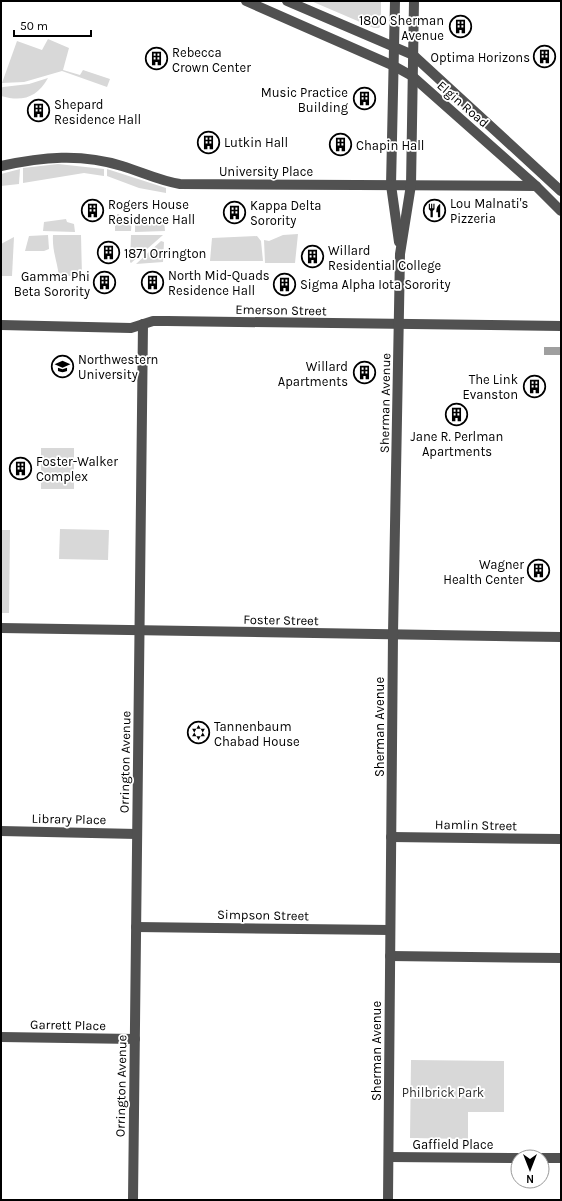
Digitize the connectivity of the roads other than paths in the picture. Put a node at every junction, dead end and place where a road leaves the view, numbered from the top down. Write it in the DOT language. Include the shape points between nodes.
graph roads {
  1 [pos="246,1"];
  2 [pos="287,1"];
  3 [pos="395,1"];
  4 [pos="414,1"];
  5 [pos="395,46"];
  6 [pos="413,55"];
  7 [pos="394,66"];
  8 [pos="412,76"];
  9 [pos="1,166"];
  10 [pos="391,185"];
  11 [pos="410,185"];
  12 [pos="536,186"];
  13 [pos="561,191"];
  14 [pos="561,211"];
  15 [pos="400,254"];
  16 [pos="143,324"];
  17 [pos="399,324"];
  18 [pos="1,325"];
  19 [pos="561,326"];
  20 [pos="1,628"];
  21 [pos="139,630"];
  22 [pos="393,634"];
  23 [pos="561,637"];
  24 [pos="1,831"];
  25 [pos="137,834"];
  26 [pos="392,837"];
  27 [pos="561,839"];
  28 [pos="136,927"];
  29 [pos="390,930"];
  30 [pos="390,956"];
  31 [pos="561,958"];
  32 [pos="1,1037"];
  33 [pos="135,1039"];
  34 [pos="389,1157"];
  35 [pos="510,1158"];
  36 [pos="550,1158"];
  37 [pos="561,1158"];
  38 [pos="133,1200"];
  39 [pos="388,1200"];
  1 -- 7 [label="street, Elgin Road"];
  2 -- 5 [label="street, Elgin Road"];
  3 -- 5 [label="street, Sherman Avenue"];
  4 -- 6 [label="street, Sherman Avenue"];
  5 -- 6 [label="street, Elgin Road"];
  5 -- 7 [label="street, Sherman Avenue"];
  6 -- 8 [label="street, Sherman Avenue"];
  6 -- 13 [label="street, Elgin Road"];
  7 -- 8 [label="street, Elgin Road"];
  7 -- 10 [label="street, Sherman Avenue"];
  8 -- 11 [label="street, Sherman Avenue"];
  8 -- 12 [label="street, Elgin Road"];
  9 -- 10 [label="street, University Place" via="43,158 72,156 121,166 180,184"];
  10 -- 11 [label="street, University Place"];
  10 -- 15 [label="street, Sherman Avenue"];
  11 -- 12 [label="street, University Place"];
  11 -- 15 [label="street, Sherman Avenue"];
  12 -- 14 [label="street, Elgin Road"];
  15 -- 17 [label="street, Sherman Avenue"];
  16 -- 17 [label="street, Emerson Street" via="153,321"];
  16 -- 18 [label="street, Emerson Street" via="131,328"];
  16 -- 21 [label="street, Orrington Avenue"];
  17 -- 19 [label="street, Emerson Street"];
  17 -- 22 [label="street, Sherman Avenue"];
  20 -- 21 [label="street, Foster Street"];
  21 -- 22 [label="street, Foster Street"];
  21 -- 25 [label="street, Orrington Avenue"];
  22 -- 23 [label="street, Foster Street"];
  22 -- 26 [label="street, Sherman Avenue"];
  24 -- 25 [label="street, Library Place"];
  25 -- 28 [label="street, Orrington Avenue"];
  26 -- 27 [label="street, Hamlin Street"];
  26 -- 29 [label="street, Sherman Avenue"];
  28 -- 29 [label="street, Simpson Street"];
  28 -- 33 [label="street, Orrington Avenue"];
  29 -- 30 [label="street, Sherman Avenue"];
  30 -- 31 [label="street"];
  30 -- 34 [label="street, Sherman Avenue"];
  32 -- 33 [label="street, Garrett Place"];
  33 -- 38 [label="street, Orrington Avenue"];
  34 -- 35 [label="street, Gaffield Place"];
  34 -- 39 [label="street, Sherman Avenue"];
  36 -- 37 [label="street"];
}
